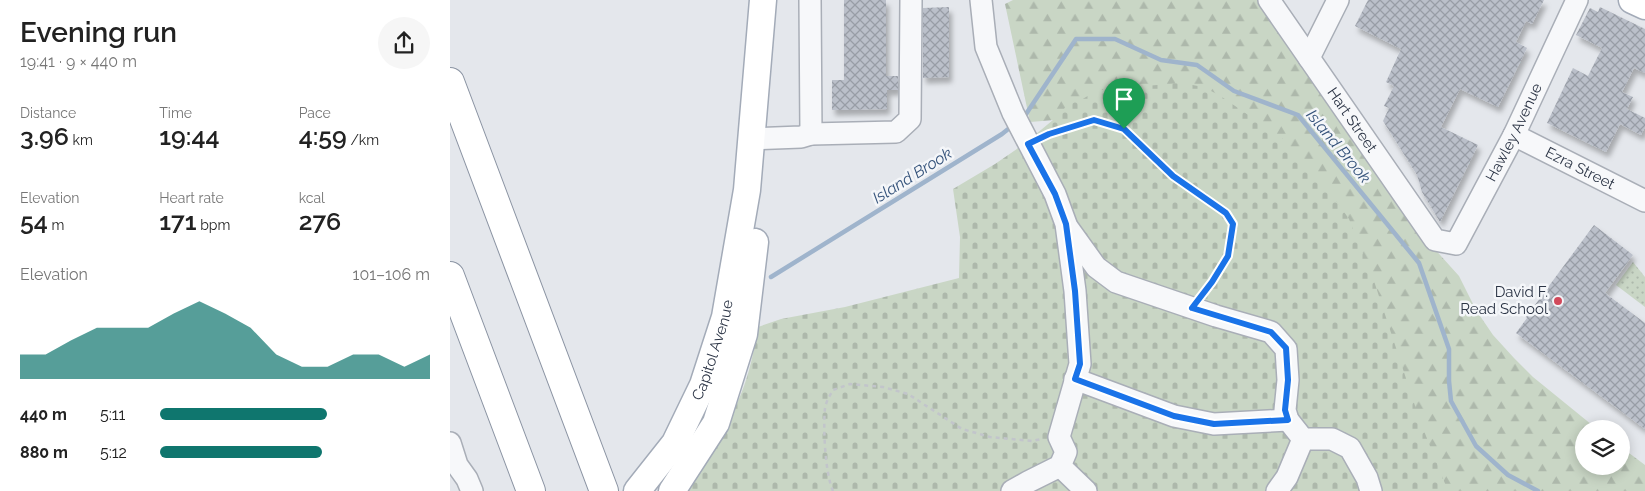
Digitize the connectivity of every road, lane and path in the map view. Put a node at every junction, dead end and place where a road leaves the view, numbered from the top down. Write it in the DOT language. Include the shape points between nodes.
graph roads {
  1 [pos="763,0"];
  2 [pos="810,0"];
  3 [pos="911,0"];
  4 [pos="981,0"];
  5 [pos="1269,0"];
  6 [pos="1338,0"];
  7 [pos="1577,0"];
  8 [pos="1632,0"];
  9 [pos="1645,6"];
  10 [pos="1309,58"];
  11 [pos="450,82"];
  12 [pos="1020,129"];
  13 [pos="811,134"];
  14 [pos="1514,135"];
  15 [pos="751,139"];
  16 [pos="747,190"];
  17 [pos="1645,200"];
  18 [pos="1066,224"];
  19 [pos="1435,240"];
  20 [pos="450,276"];
  21 [pos="1192,308"];
  22 [pos="1075,379"];
  23 [pos="1288,420"];
  24 [pos="1059,437"];
  25 [pos="1303,439"];
  26 [pos="450,444"];
  27 [pos="453,464"];
  28 [pos="1060,466"];
  29 [pos="601,484"];
  30 [pos="472,491"];
  31 [pos="531,491"];
  32 [pos="636,491"];
  33 [pos="672,491"];
  34 [pos="833,491"];
  35 [pos="1012,491"];
  36 [pos="1086,491"];
  37 [pos="1277,491"];
  38 [pos="1371,491"];
  1 -- 15 [label="main road, Capitol Avenue"];
  2 -- 13 [label="street"];
  3 -- 13 [label="street" via="908,123 896,132"];
  4 -- 12 [label="street" via="986,47"];
  5 -- 10 [label="street, Hart Street"];
  6 -- 10 [label="street"];
  7 -- 14 [label="street, Hawley Avenue"];
  8 -- 9 [label="main road"];
  10 -- 19 [label="street, Hart Street"];
  11 -- 29 [label="highway"];
  12 -- 18 [label="street" via="1055,194"];
  12 -- 21 [label="path" via="1049,134 1094,120 1124,129 1173,176 1226,213 1233,224 1228,256"];
  13 -- 15 [label="street"];
  14 -- 17 [label="street, Ezra Street"];
  14 -- 19 [label="street, Hawley Avenue" via="1456,244"];
  15 -- 16 [label="main road, Capitol Avenue"];
  16 -- 32 [label="main road, Capitol Avenue" via="725,317 703,385 675,443"];
  16 -- 33 [label="main road, Capitol Avenue" via="757,227 744,334 716,423"];
  18 -- 21 [label="street" via="1096,267 1116,282"];
  18 -- 22 [label="street" via="1080,364"];
  20 -- 31 [label="highway"];
  21 -- 23 [label="street" via="1271,332 1286,348 1288,380 1285,410"];
  22 -- 23 [label="street" via="1174,416 1214,424"];
  22 -- 24 [label="street"];
  23 -- 25 [label="street"];
  24 -- 28 [label="street" via="1066,452"];
  24 -- 34 [label="path" via="1032,440 990,437 962,429 908,394 883,387 850,384 833,390 825,406 826,456"];
  25 -- 37 [label="street"];
  25 -- 38 [label="street" via="1332,439 1350,448"];
  26 -- 27 [label="street"];
  27 -- 30 [label="street" via="467,479"];
  28 -- 35 [label="street"];
  28 -- 36 [label="street"];
}
